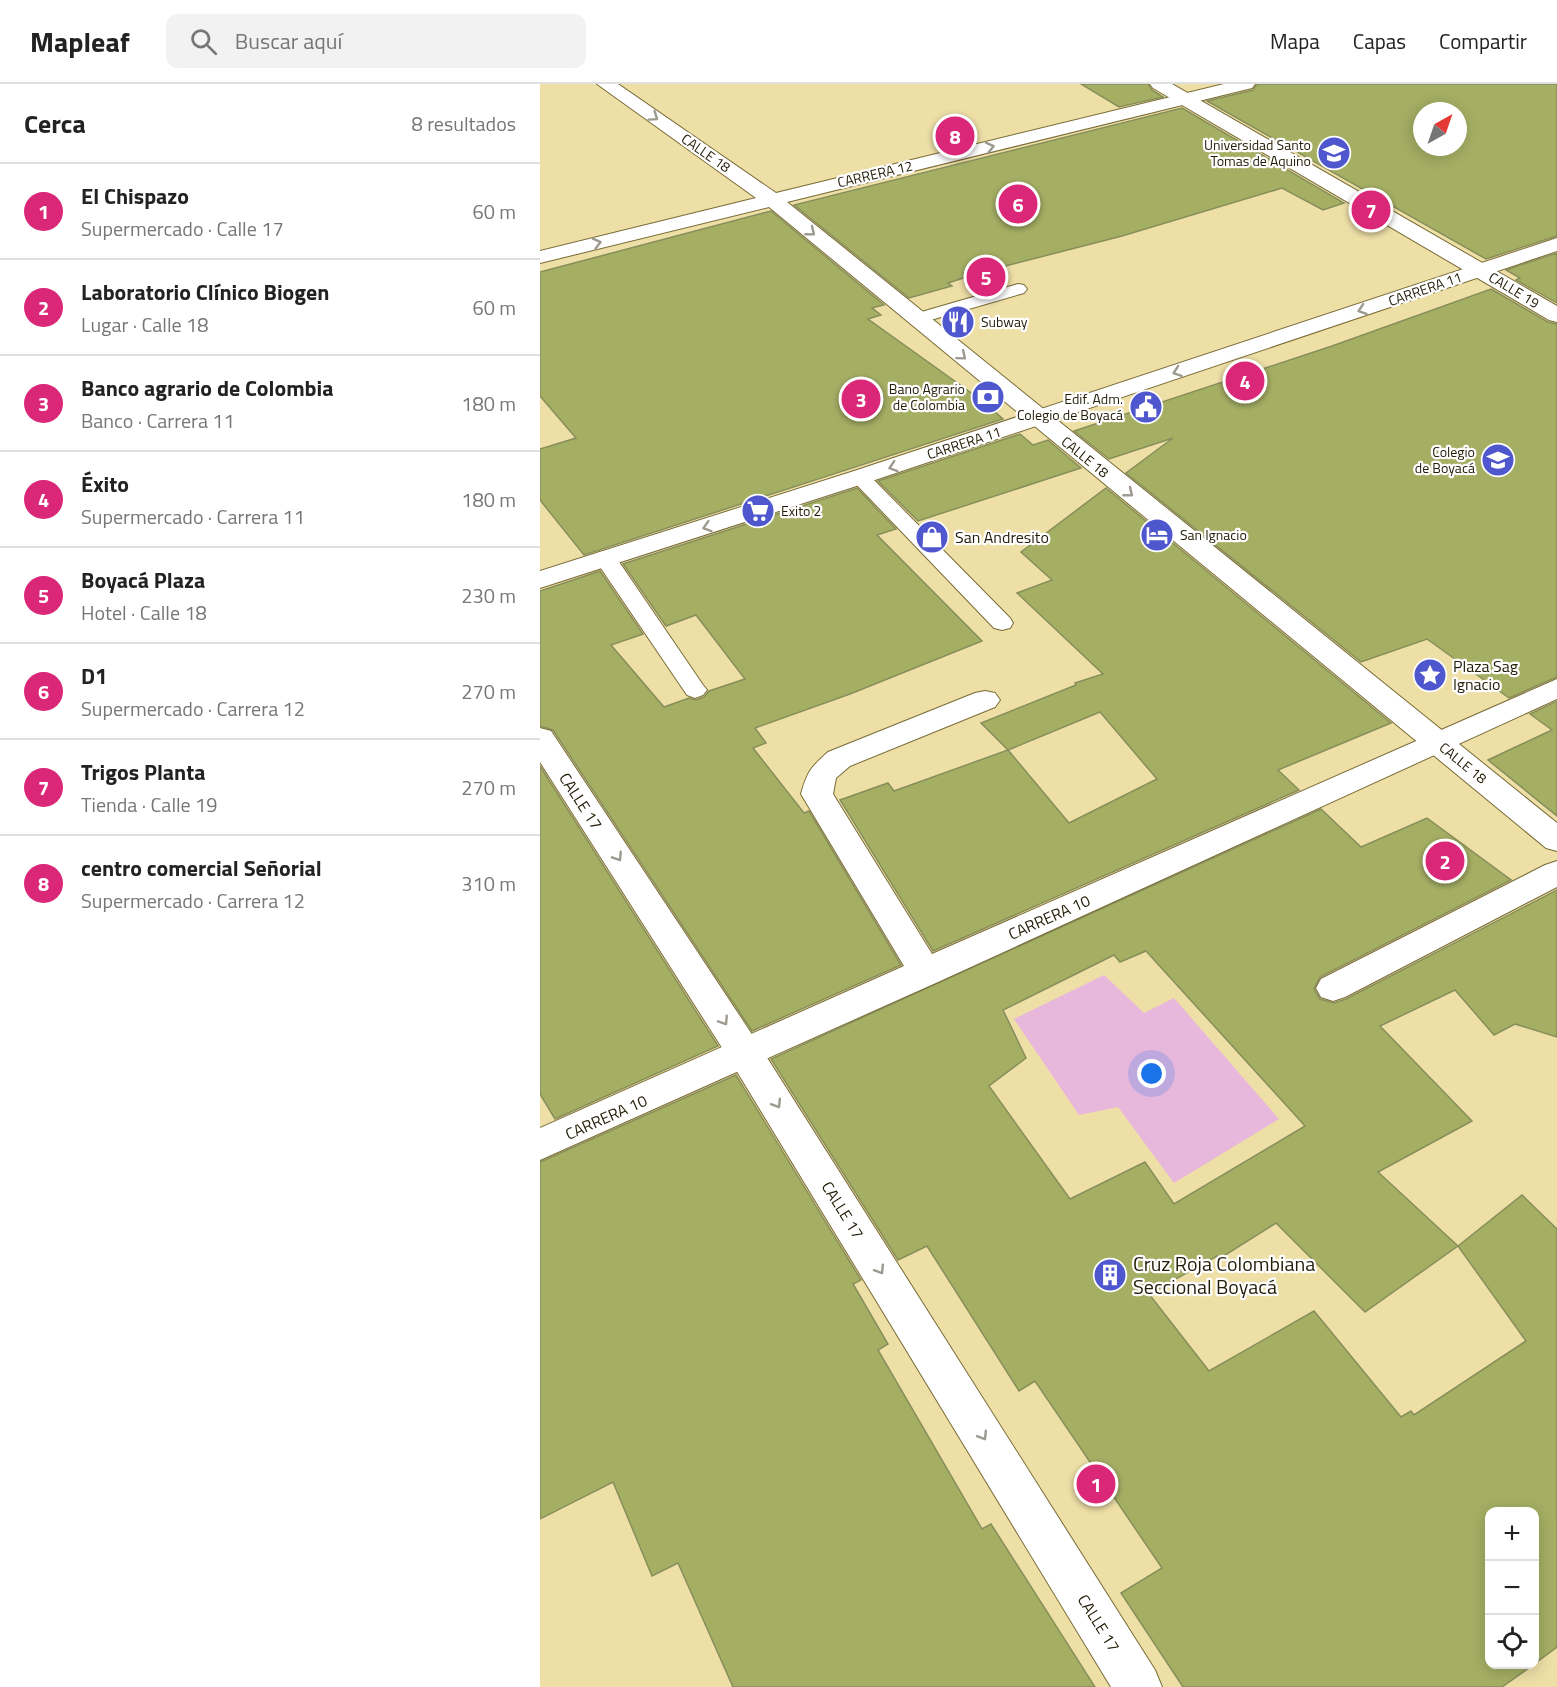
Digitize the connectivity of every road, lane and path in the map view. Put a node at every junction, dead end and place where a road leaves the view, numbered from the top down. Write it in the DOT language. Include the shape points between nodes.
graph roads {
  1 [pos="606,84"];
  2 [pos="1159,84"];
  3 [pos="1246,84"];
  4 [pos="1187,100"];
  5 [pos="771,199"];
  6 [pos="1557,244"];
  7 [pos="540,257"];
  8 [pos="1480,270"];
  9 [pos="1018,289"];
  10 [pos="1557,315"];
  11 [pos="917,319"];
  12 [pos="1038,418"];
  13 [pos="860,477"];
  14 [pos="605,558"];
  15 [pos="540,580"];
  16 [pos="1002,623"];
  17 [pos="1557,688"];
  18 [pos="695,690"];
  19 [pos="985,700"];
  20 [pos="540,738"];
  21 [pos="1436,741"];
  22 [pos="1557,840"];
  23 [pos="1557,873"];
  24 [pos="926,973"];
  25 [pos="1333,988"];
  26 [pos="746,1054"];
  27 [pos="540,1145"];
  28 [pos="1138,1687"];
  1 -- 5 [label="street, CALLE 18, one-way"];
  2 -- 4 [label="street, CALLE 19"];
  3 -- 4 [label="street, CARRERA 12"];
  5 -- 4 [label="street, CARRERA 12, one-way"];
  4 -- 8 [label="street, CALLE 19"];
  7 -- 5 [label="street, CARRERA 12, one-way"];
  5 -- 11 [label="street, CALLE 18, one-way"];
  6 -- 8 [label="street, CARRERA 11"];
  8 -- 10 [label="street, CALLE 19"];
  8 -- 12 [label="street, CARRERA 11, one-way"];
  9 -- 11 [label="lane"];
  11 -- 12 [label="street, CALLE 18, one-way"];
  12 -- 13 [label="street, CARRERA 11, one-way"];
  12 -- 21 [label="street, CALLE 18, one-way"];
  13 -- 14 [label="street, CARRERA 11, one-way"];
  13 -- 16 [label="lane"];
  14 -- 15 [label="street, CARRERA 11"];
  14 -- 18 [label="lane"];
  17 -- 21 [label="street, CARRERA 10"];
  19 -- 24 [label="street" via="839,759 822,774 817,794"];
  20 -- 26 [label="street, CALLE 17, one-way"];
  21 -- 22 [label="street, CALLE 18"];
  21 -- 24 [label="street, CARRERA 10"];
  23 -- 25 [label="street"];
  24 -- 26 [label="street, CARRERA 10"];
  26 -- 27 [label="street, CARRERA 10"];
  26 -- 28 [label="street, CALLE 17, one-way"];
}
